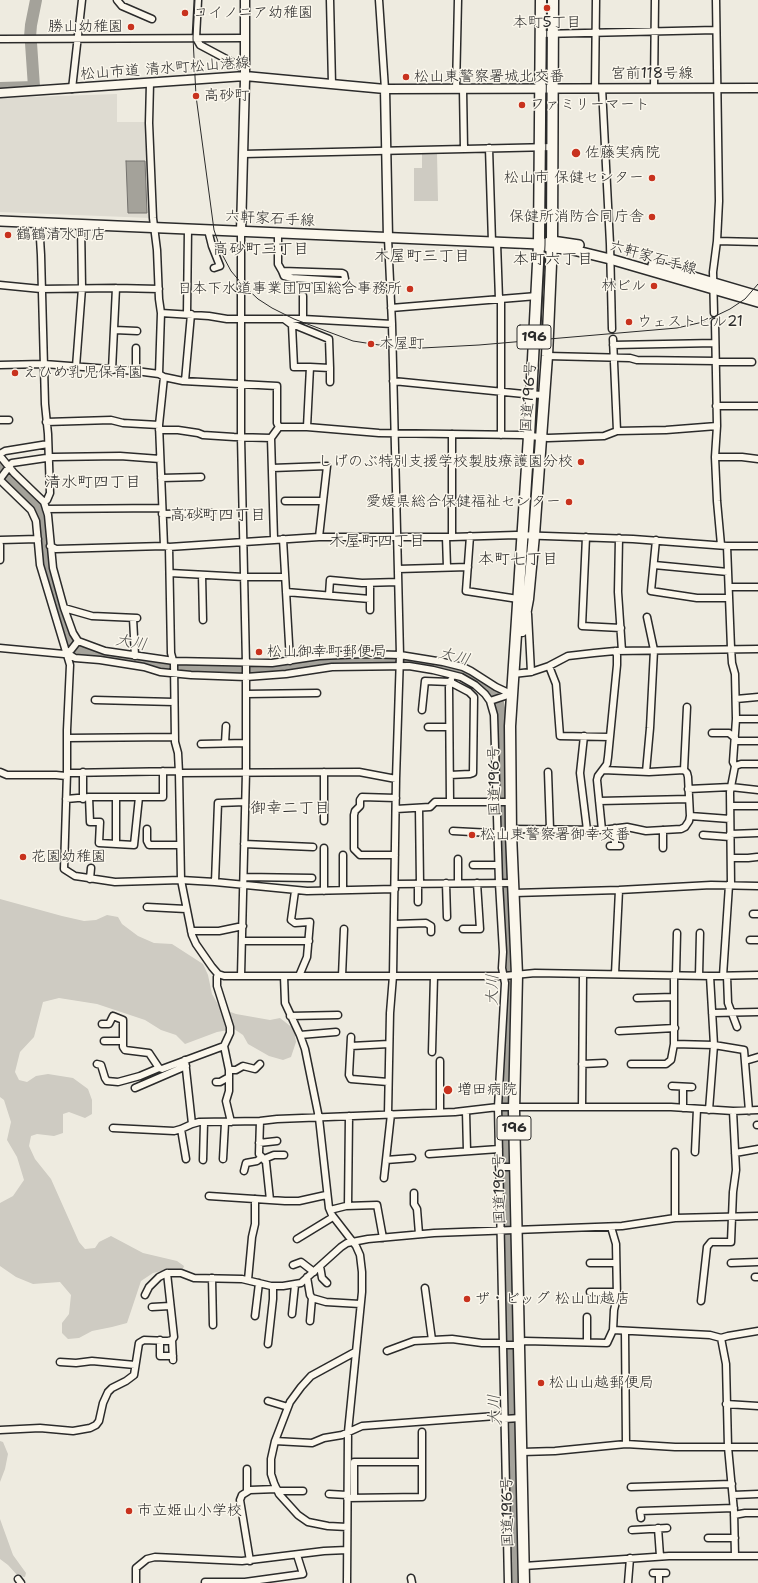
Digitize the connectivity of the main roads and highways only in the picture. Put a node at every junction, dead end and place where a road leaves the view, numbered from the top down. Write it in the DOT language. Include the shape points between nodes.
graph roads {
  1 [pos="541,0"];
  2 [pos="553,0"];
  3 [pos="547,89"];
  4 [pos="0,220"];
  5 [pos="539,244"];
  6 [pos="551,245"];
  7 [pos="713,286"];
  8 [pos="758,296"];
  9 [pos="758,302"];
  10 [pos="523,599"];
  11 [pos="524,1583"];
  1 -- 3 [label="highway, 国道196号 / 196" via="541,34"];
  2 -- 3 [label="highway, 国道196号 / 196" via="553,34"];
  3 -- 5 [label="highway, 国道196号 / 196" via="539,147"];
  3 -- 6 [label="highway, 国道196号 / 196" via="553,147"];
  4 -- 5 [label="main road, 六軒家石手線"];
  5 -- 6 [label="main road, 六軒家石手線"];
  5 -- 10 [label="highway, 国道196号 / 196" via="522,535"];
  6 -- 7 [label="main road, 六軒家石手線" via="570,243"];
  6 -- 10 [label="highway, 国道196号 / 196" via="534,535"];
  7 -- 8 [label="main road, 六軒家石手線"];
  7 -- 9 [label="main road, 六軒家石手線"];
  10 -- 11 [label="highway, 国道196号 / 196" via="511,694 508,802 512,1167 508,1229 516,1345 517,1418 522,1452 519,1501"];
}
